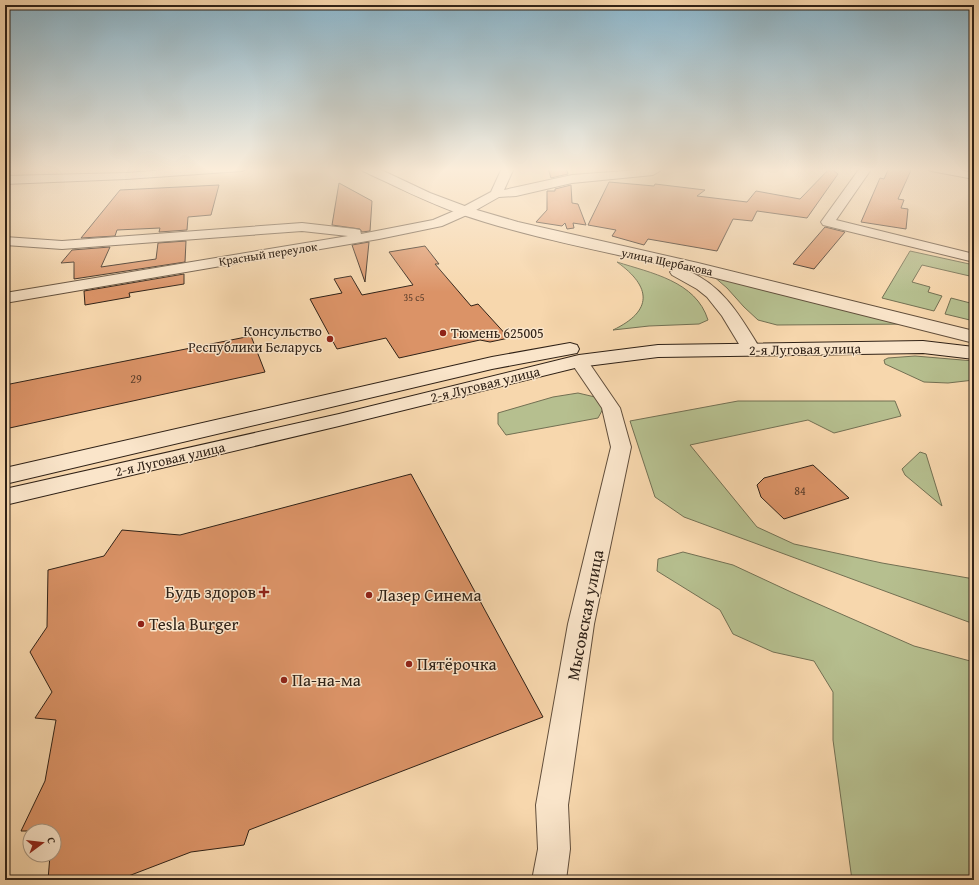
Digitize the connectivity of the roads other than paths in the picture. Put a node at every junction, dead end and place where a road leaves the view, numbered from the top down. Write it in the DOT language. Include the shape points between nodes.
graph roads {
  1 [pos="460,209"];
  2 [pos="468,209"];
  3 [pos="837,209"];
  4 [pos="465,211"];
  5 [pos="379,236"];
  6 [pos="5,241"];
  7 [pos="610,249"];
  8 [pos="974,258"];
  9 [pos="5,298"];
  10 [pos="974,337"];
  11 [pos="974,342"];
  12 [pos="748,343"];
  13 [pos="974,353"];
  14 [pos="579,361"];
  15 [pos="5,476"];
  16 [pos="5,497"];
  17 [pos="549,880"];
  1 -- 4 [label="main road, улица Щербакова"];
  2 -- 4 [label="street, Красный переулок"];
  3 -- 8 [label="street" via="828,222"];
  4 -- 5 [label="street, Красный переулок" via="437,223"];
  4 -- 7 [label="main road, улица Щербакова" via="514,226"];
  5 -- 6 [label="street" via="302,227 62,245"];
  5 -- 9 [label="street, Красный переулок"];
  7 -- 10 [label="main road, улица Щербакова"];
  7 -- 12 [label="main road" via="684,274 703,284 728,310"];
  11 -- 12 [label="main road, 2-я Луговая улица" via="945,337 865,334"];
  12 -- 13 [label="main road, 2-я Луговая улица" via="923,347"];
  12 -- 14 [label="main road, 2-я Луговая улица"];
  12 -- 15 [label="main road, 2-я Луговая улица" via="652,338 584,346 500,362"];
  14 -- 16 [label="main road, 2-я Луговая улица" via="339,420"];
  14 -- 17 [label="street, Мысовская улица" via="611,408 621,447 580,632 552,805 554,849"];
}
